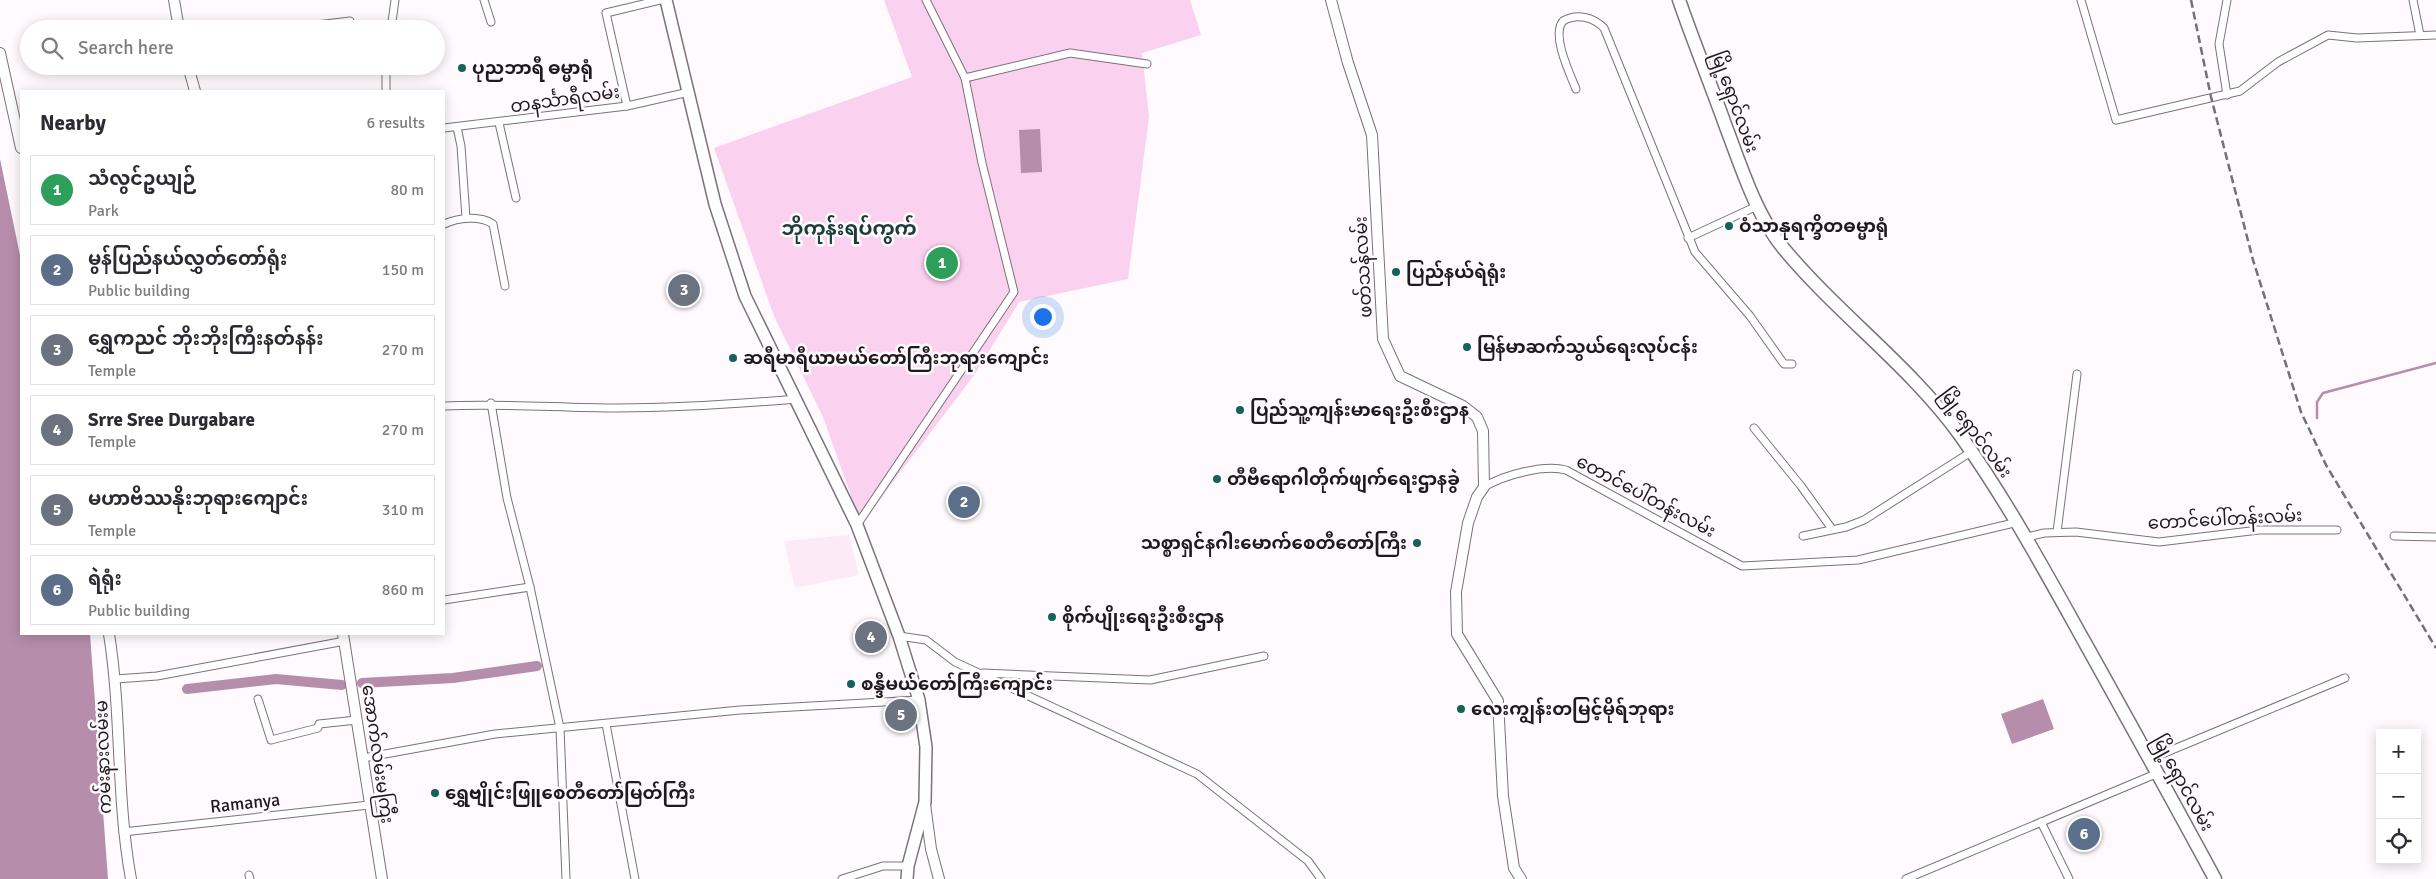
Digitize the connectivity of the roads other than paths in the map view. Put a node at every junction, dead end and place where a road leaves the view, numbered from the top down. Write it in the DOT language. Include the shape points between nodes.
graph roads {
  1 [pos="174,0"];
  2 [pos="394,0"];
  3 [pos="484,0"];
  4 [pos="660,0"];
  5 [pos="666,0"];
  6 [pos="926,0"];
  7 [pos="1331,0"];
  8 [pos="1679,0"];
  9 [pos="2082,0"];
  10 [pos="2226,0"];
  11 [pos="2413,0"];
  12 [pos="177,20"];
  13 [pos="391,20"];
  14 [pos="492,22"];
  15 [pos="2420,35"];
  16 [pos="2436,35"];
  17 [pos="0,54"];
  18 [pos="1147,64"];
  19 [pos="191,75"];
  20 [pos="386,75"];
  21 [pos="965,78"];
  22 [pos="1576,89"];
  23 [pos="195,90"];
  24 [pos="386,90"];
  25 [pos="689,92"];
  26 [pos="2228,95"];
  27 [pos="627,106"];
  28 [pos="499,123"];
  29 [pos="457,127"];
  30 [pos="445,128"];
  31 [pos="20,144"];
  32 [pos="516,198"];
  33 [pos="1757,206"];
  34 [pos="466,218"];
  35 [pos="445,224"];
  36 [pos="1688,238"];
  37 [pos="504,286"];
  38 [pos="1792,364"];
  39 [pos="2077,374"];
  40 [pos="797,399"];
  41 [pos="491,403"];
  42 [pos="445,406"];
  43 [pos="1754,428"];
  44 [pos="1971,452"];
  45 [pos="1484,487"];
  46 [pos="2018,522"];
  47 [pos="857,525"];
  48 [pos="1832,529"];
  49 [pos="2336,530"];
  50 [pos="2057,532"];
  51 [pos="1803,536"];
  52 [pos="2394,536"];
  53 [pos="2436,536"];
  54 [pos="2027,537"];
  55 [pos="530,587"];
  56 [pos="445,600"];
  57 [pos="110,635"];
  58 [pos="899,636"];
  59 [pos="344,638"];
  60 [pos="1264,656"];
  61 [pos="980,672"];
  62 [pos="2345,678"];
  63 [pos="116,679"];
  64 [pos="258,699"];
  65 [pos="919,700"];
  66 [pos="357,720"];
  67 [pos="606,724"];
  68 [pos="560,728"];
  69 [pos="363,758"];
  70 [pos="2150,759"];
  71 [pos="2158,773"];
  72 [pos="925,802"];
  73 [pos="369,805"];
  74 [pos="2041,822"];
  75 [pos="123,832"];
  76 [pos="908,866"];
  77 [pos="132,879"];
  78 [pos="382,879"];
  79 [pos="566,879"];
  80 [pos="635,879"];
  81 [pos="842,879"];
  82 [pos="907,879"];
  83 [pos="940,879"];
  84 [pos="1321,879"];
  85 [pos="1520,879"];
  86 [pos="1906,879"];
  87 [pos="2069,879"];
  88 [pos="2215,879"];
  1 -- 12 [label="street"];
  2 -- 13 [label="street"];
  3 -- 14 [label="street"];
  4 -- 27 [label="street" via="606,13"];
  5 -- 25 [label="main road"];
  6 -- 21 [label="street"];
  7 -- 45 [label="street, ဖတ်သန်လမ်း" via="1372,135 1383,339 1400,376 1477,416 1483,431"];
  8 -- 33 [label="highway, မြို့ရှောင်လမ်း"];
  9 -- 26 [label="street" via="2116,120 2211,96"];
  10 -- 26 [label="street" via="2219,44"];
  11 -- 15 [label="street"];
  15 -- 16 [label="street"];
  15 -- 26 [label="street" via="2328,36 2278,62 2240,92"];
  17 -- 31 [label="street"];
  18 -- 21 [label="street" via="1070,53"];
  19 -- 23 [label="street"];
  20 -- 24 [label="street"];
  21 -- 47 [label="street" via="1014,292"];
  22 -- 36 [label="street" via="1562,50 1559,30 1567,19 1586,17 1604,28"];
  25 -- 27 [label="street, တနင်္သာရီလမ်း"];
  25 -- 40 [label="main road" via="715,204 745,296"];
  27 -- 28 [label="street, တနင်္သာရီလမ်း"];
  28 -- 29 [label="street, တနင်္သာရီလမ်း"];
  28 -- 32 [label="street"];
  29 -- 30 [label="street, တနင်္သာရီလမ်း"];
  29 -- 34 [label="street"];
  33 -- 36 [label="street"];
  33 -- 44 [label="highway, မြို့ရှောင်လမ်း" via="1784,249 1941,410"];
  34 -- 35 [label="street"];
  34 -- 37 [label="street" via="487,220 493,224"];
  36 -- 38 [label="street" via="1784,364"];
  39 -- 50 [label="street"];
  40 -- 41 [label="street" via="708,406 618,408"];
  40 -- 47 [label="main road"];
  41 -- 42 [label="street"];
  41 -- 55 [label="street" via="506,498"];
  43 -- 48 [label="street"];
  44 -- 46 [label="highway, မြို့ရှောင်လမ်း"];
  44 -- 48 [label="street" via="1864,520"];
  45 -- 46 [label="street, တောင်ပေါ်တန်းလမ်း" via="1535,470 1556,467 1566,470 1742,566 1858,560"];
  45 -- 85 [label="street" via="1468,523 1456,592 1457,634 1498,701 1503,796 1514,868"];
  46 -- 54 [label="highway, မြို့ရှောင်လမ်း"];
  47 -- 58 [label="main road"];
  48 -- 51 [label="street"];
  49 -- 50 [label="street, တောင်ပေါ်တန်းလမ်း" via="2259,530 2159,542"];
  50 -- 54 [label="street, တောင်ပေါ်တန်းလမ်း"];
  52 -- 53 [label="street"];
  54 -- 70 [label="highway, မြို့ရှောင်လမ်း"];
  55 -- 56 [label="street"];
  55 -- 68 [label="street"];
  57 -- 63 [label="street, ကမ်းနားလမ်းမ"];
  58 -- 61 [label="street" via="926,640 954,662"];
  58 -- 65 [label="main road"];
  59 -- 63 [label="street" via="157,676"];
  59 -- 66 [label="street, အောက်လမ်းမကြီး"];
  60 -- 61 [label="street" via="1150,680"];
  61 -- 84 [label="street" via="1026,697 1197,774 1308,860"];
  62 -- 70 [label="street"];
  63 -- 75 [label="street, ကမ်းနားလမ်းမ"];
  64 -- 66 [label="street" via="271,740 318,728 320,724"];
  65 -- 67 [label="street" via="740,710"];
  65 -- 72 [label="main road" via="926,747"];
  66 -- 69 [label="street, အောက်လမ်းမကြီး"];
  67 -- 68 [label="street"];
  67 -- 80 [label="street"];
  68 -- 69 [label="street" via="495,734"];
  68 -- 79 [label="street"];
  69 -- 73 [label="street, အောက်လမ်းမကြီး"];
  70 -- 71 [label="highway, မြို့ရှောင်လမ်း"];
  71 -- 74 [label="street"];
  71 -- 88 [label="highway, မြို့ရှောင်လမ်း"];
  72 -- 76 [label="main road"];
  72 -- 83 [label="street" via="931,849"];
  73 -- 75 [label="street, Ramanya"];
  73 -- 78 [label="street, အောက်လမ်းမကြီး"];
  74 -- 86 [label="street"];
  74 -- 87 [label="street"];
  75 -- 77 [label="street, ကမ်းနားလမ်းမ"];
  76 -- 81 [label="street" via="883,866"];
  76 -- 82 [label="main road"];
}
